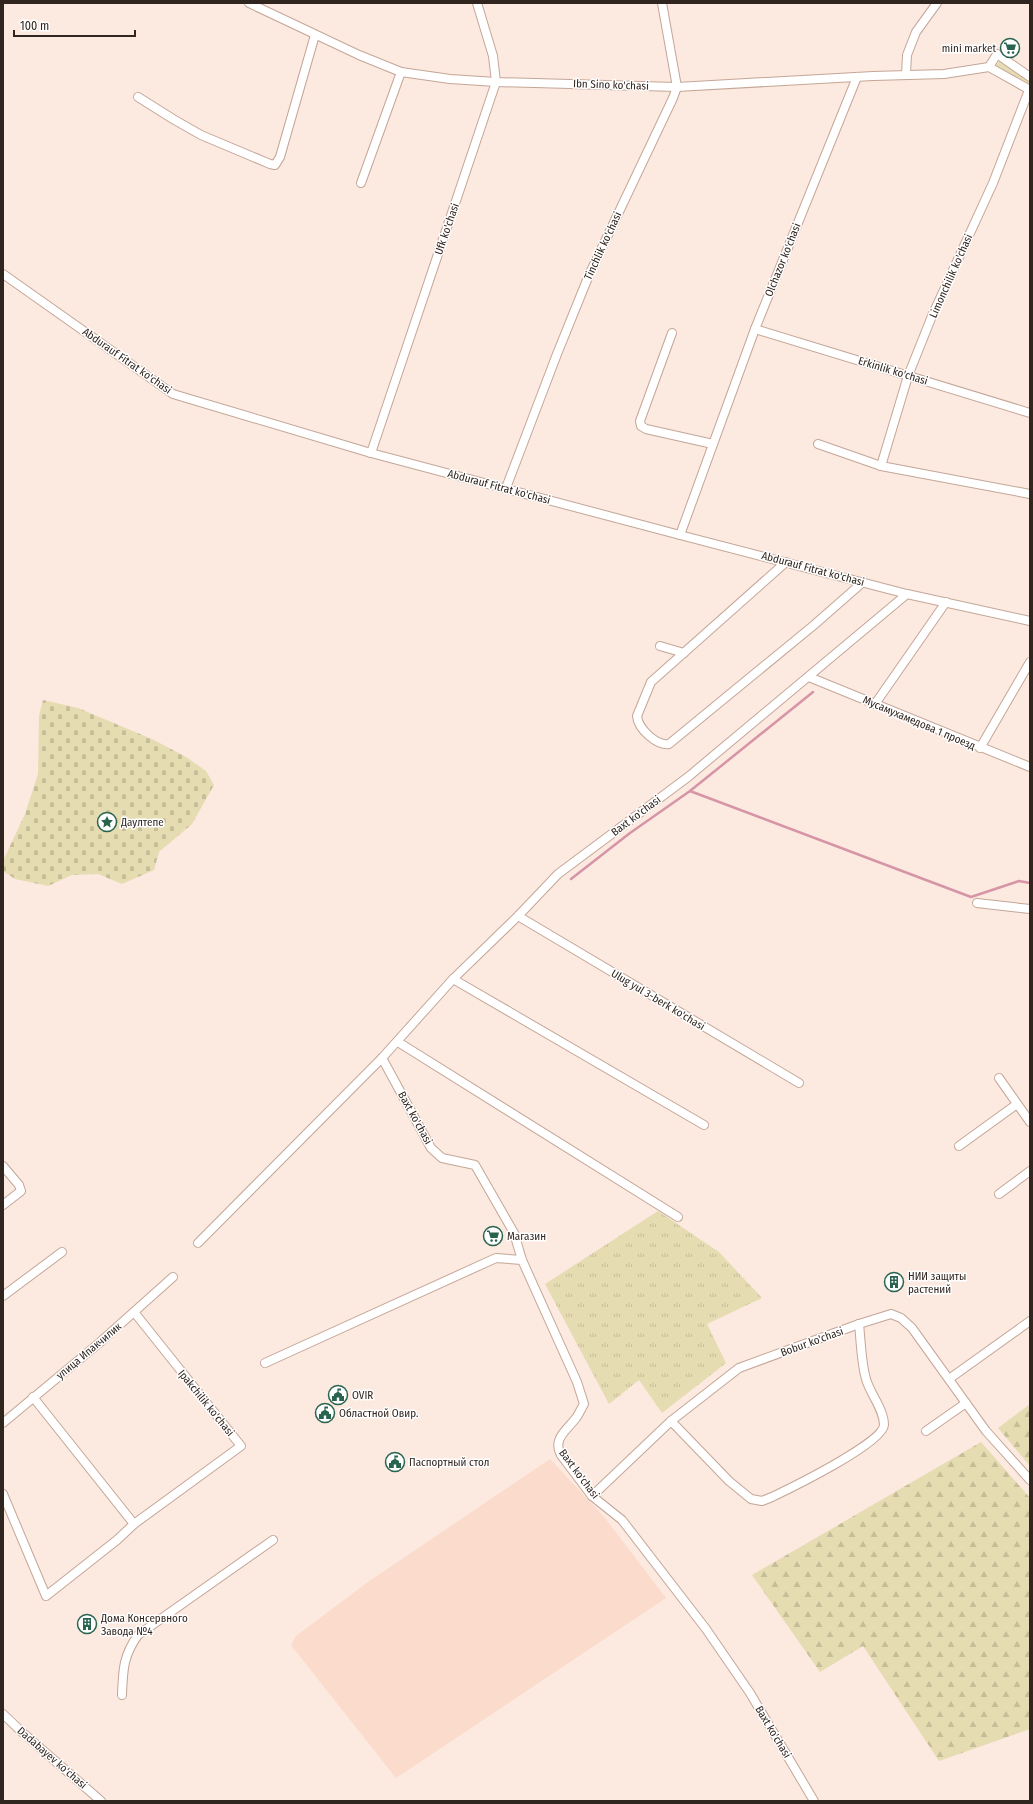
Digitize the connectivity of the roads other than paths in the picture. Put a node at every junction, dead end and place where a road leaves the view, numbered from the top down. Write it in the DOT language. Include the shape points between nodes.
graph roads {
  1 [pos="249,3"];
  2 [pos="477,3"];
  3 [pos="662,3"];
  4 [pos="937,3"];
  5 [pos="315,35"];
  6 [pos="989,67"];
  7 [pos="401,72"];
  8 [pos="906,74"];
  9 [pos="857,77"];
  10 [pos="1030,77"];
  11 [pos="496,82"];
  12 [pos="677,87"];
  13 [pos="1030,90"];
  14 [pos="138,97"];
  15 [pos="361,183"];
  16 [pos="3,274"];
  17 [pos="755,329"];
  18 [pos="672,333"];
  19 [pos="908,376"];
  20 [pos="1030,413"];
  21 [pos="713,444"];
  22 [pos="818,444"];
  23 [pos="371,453"];
  24 [pos="881,466"];
  25 [pos="506,488"];
  26 [pos="1030,494"];
  27 [pos="680,535"];
  28 [pos="786,562"];
  29 [pos="863,582"];
  30 [pos="907,594"];
  31 [pos="946,602"];
  32 [pos="1029,618"];
  33 [pos="660,646"];
  34 [pos="684,653"];
  35 [pos="1030,662"];
  36 [pos="809,677"];
  37 [pos="875,704"];
  38 [pos="980,748"];
  39 [pos="1030,767"];
  40 [pos="977,903"];
  41 [pos="1030,909"];
  42 [pos="518,916"];
  43 [pos="453,979"];
  44 [pos="398,1042"];
  45 [pos="382,1058"];
  46 [pos="999,1078"];
  47 [pos="799,1083"];
  48 [pos="1017,1104"];
  49 [pos="1030,1122"];
  50 [pos="704,1125"];
  51 [pos="959,1146"];
  52 [pos="3,1166"];
  53 [pos="1030,1171"];
  54 [pos="999,1194"];
  55 [pos="3,1205"];
  56 [pos="678,1217"];
  57 [pos="198,1243"];
  58 [pos="62,1252"];
  59 [pos="522,1260"];
  60 [pos="173,1277"];
  61 [pos="4,1292"];
  62 [pos="134,1312"];
  63 [pos="1030,1321"];
  64 [pos="858,1324"];
  65 [pos="265,1363"];
  66 [pos="948,1379"];
  67 [pos="33,1397"];
  68 [pos="966,1403"];
  69 [pos="671,1421"];
  70 [pos="3,1423"];
  71 [pos="926,1430"];
  72 [pos="1030,1480"];
  73 [pos="3,1494"];
  74 [pos="592,1496"];
  75 [pos="134,1524"];
  76 [pos="273,1540"];
  77 [pos="122,1695"];
  78 [pos="3,1714"];
  79 [pos="101,1801"];
  80 [pos="814,1801"];
  1 -- 5 [label="street, Ibn Sino ko'chasi"];
  2 -- 11 [label="street, Ufk ko'chasi" via="493,56"];
  3 -- 12 [label="street"];
  4 -- 8 [label="street" via="916,32 906,55"];
  5 -- 7 [label="street, Ibn Sino ko'chasi"];
  5 -- 14 [label="street" via="280,156 275,165 201,135"];
  6 -- 8 [label="street, Ibn Sino ko'chasi" via="944,74"];
  6 -- 10 [label="street" via="998,54"];
  6 -- 13 [label="street"];
  7 -- 11 [label="street, Ibn Sino ko'chasi"];
  7 -- 15 [label="street"];
  8 -- 9 [label="street, Ibn Sino ko'chasi"];
  9 -- 12 [label="street, Ibn Sino ko'chasi"];
  9 -- 17 [label="street, Olchazor ko'chasi"];
  11 -- 12 [label="street, Ibn Sino ko'chasi"];
  11 -- 23 [label="street, Ufk ko'chasi"];
  12 -- 25 [label="street, Tinchlik ko'chasi" via="589,275"];
  13 -- 19 [label="street, Limonchilik ko'chasi" via="993,183 932,316"];
  16 -- 23 [label="street, Abdurauf Fitrat ko'chasi" via="173,394"];
  17 -- 19 [label="street, Erkinlik ko'chasi"];
  17 -- 21 [label="street, Olchazor ko'chasi"];
  18 -- 21 [label="street" via="640,421 641,426"];
  19 -- 20 [label="street, Erkinlik ko'chasi"];
  19 -- 24 [label="street, Limonchilik ko'chasi"];
  21 -- 27 [label="street, Olchazor ko'chasi"];
  22 -- 24 [label="street"];
  23 -- 25 [label="street, Abdurauf Fitrat ko'chasi"];
  24 -- 26 [label="street"];
  25 -- 27 [label="street, Abdurauf Fitrat ko'chasi"];
  27 -- 28 [label="street, Abdurauf Fitrat ko'chasi"];
  28 -- 29 [label="street, Abdurauf Fitrat ko'chasi"];
  28 -- 34 [label="street"];
  29 -- 30 [label="street, Abdurauf Fitrat ko'chasi"];
  29 -- 34 [label="street" via="669,744 664,745 658,743 637,722 637,716 651,682"];
  30 -- 31 [label="street, Abdurauf Fitrat ko'chasi"];
  30 -- 36 [label="street, Baxt ko'chasi"];
  31 -- 32 [label="street, Abdurauf Fitrat ko'chasi"];
  31 -- 37 [label="street"];
  33 -- 34 [label="street"];
  35 -- 38 [label="street"];
  36 -- 37 [label="street, Мусамухамедова 1 проезд"];
  36 -- 42 [label="street, Baxt ko'chasi" via="688,777 558,874"];
  37 -- 38 [label="street, Мусамухамедова 1 проезд"];
  38 -- 39 [label="street, Мусамухамедова 1 проезд"];
  40 -- 41 [label="street"];
  42 -- 43 [label="street, Baxt ko'chasi"];
  42 -- 47 [label="street, Ulug yul 3-berk ko'chasi"];
  43 -- 44 [label="street, Baxt ko'chasi"];
  43 -- 50 [label="street"];
  44 -- 45 [label="street, Baxt ko'chasi"];
  44 -- 56 [label="street"];
  45 -- 57 [label="street, Baxt ko'chasi"];
  45 -- 59 [label="street, Baxt ko'chasi" via="431,1148 442,1158 475,1165 514,1233"];
  46 -- 48 [label="street"];
  48 -- 49 [label="street"];
  48 -- 51 [label="street"];
  52 -- 55 [label="street" via="21,1191"];
  53 -- 54 [label="street"];
  58 -- 61 [label="street"];
  59 -- 65 [label="street" via="496,1258"];
  59 -- 74 [label="street, Baxt ko'chasi" via="578,1382 584,1404 561,1436 558,1445"];
  60 -- 62 [label="street, улица Ипакчилик"];
  62 -- 67 [label="street, улица Ипакчилик"];
  62 -- 75 [label="street, Ipakchilik ko'chasi" via="241,1446"];
  63 -- 66 [label="street"];
  64 -- 66 [label="street, Bobur ko'chasi" via="891,1314 901,1318 912,1328"];
  64 -- 69 [label="street, Bobur ko'chasi" via="739,1368"];
  64 -- 69 [label="street" via="866,1378 884,1423 883,1429 876,1437 847,1457 772,1497 762,1501 751,1499 729,1481"];
  66 -- 68 [label="street, Bobur ko'chasi"];
  67 -- 70 [label="street, улица Ипакчилик"];
  67 -- 75 [label="street"];
  68 -- 71 [label="street"];
  68 -- 72 [label="street, Bobur ko'chasi" via="986,1431"];
  69 -- 74 [label="street, Bobur ko'chasi"];
  73 -- 75 [label="street, Ipakchilik ko'chasi" via="46,1596 118,1540"];
  74 -- 80 [label="street, Baxt ko'chasi" via="622,1520 706,1629 750,1693"];
  76 -- 77 [label="street" via="138,1636 129,1647 123,1666"];
  78 -- 79 [label="street, Dadabayev ko'chasi"];
}
